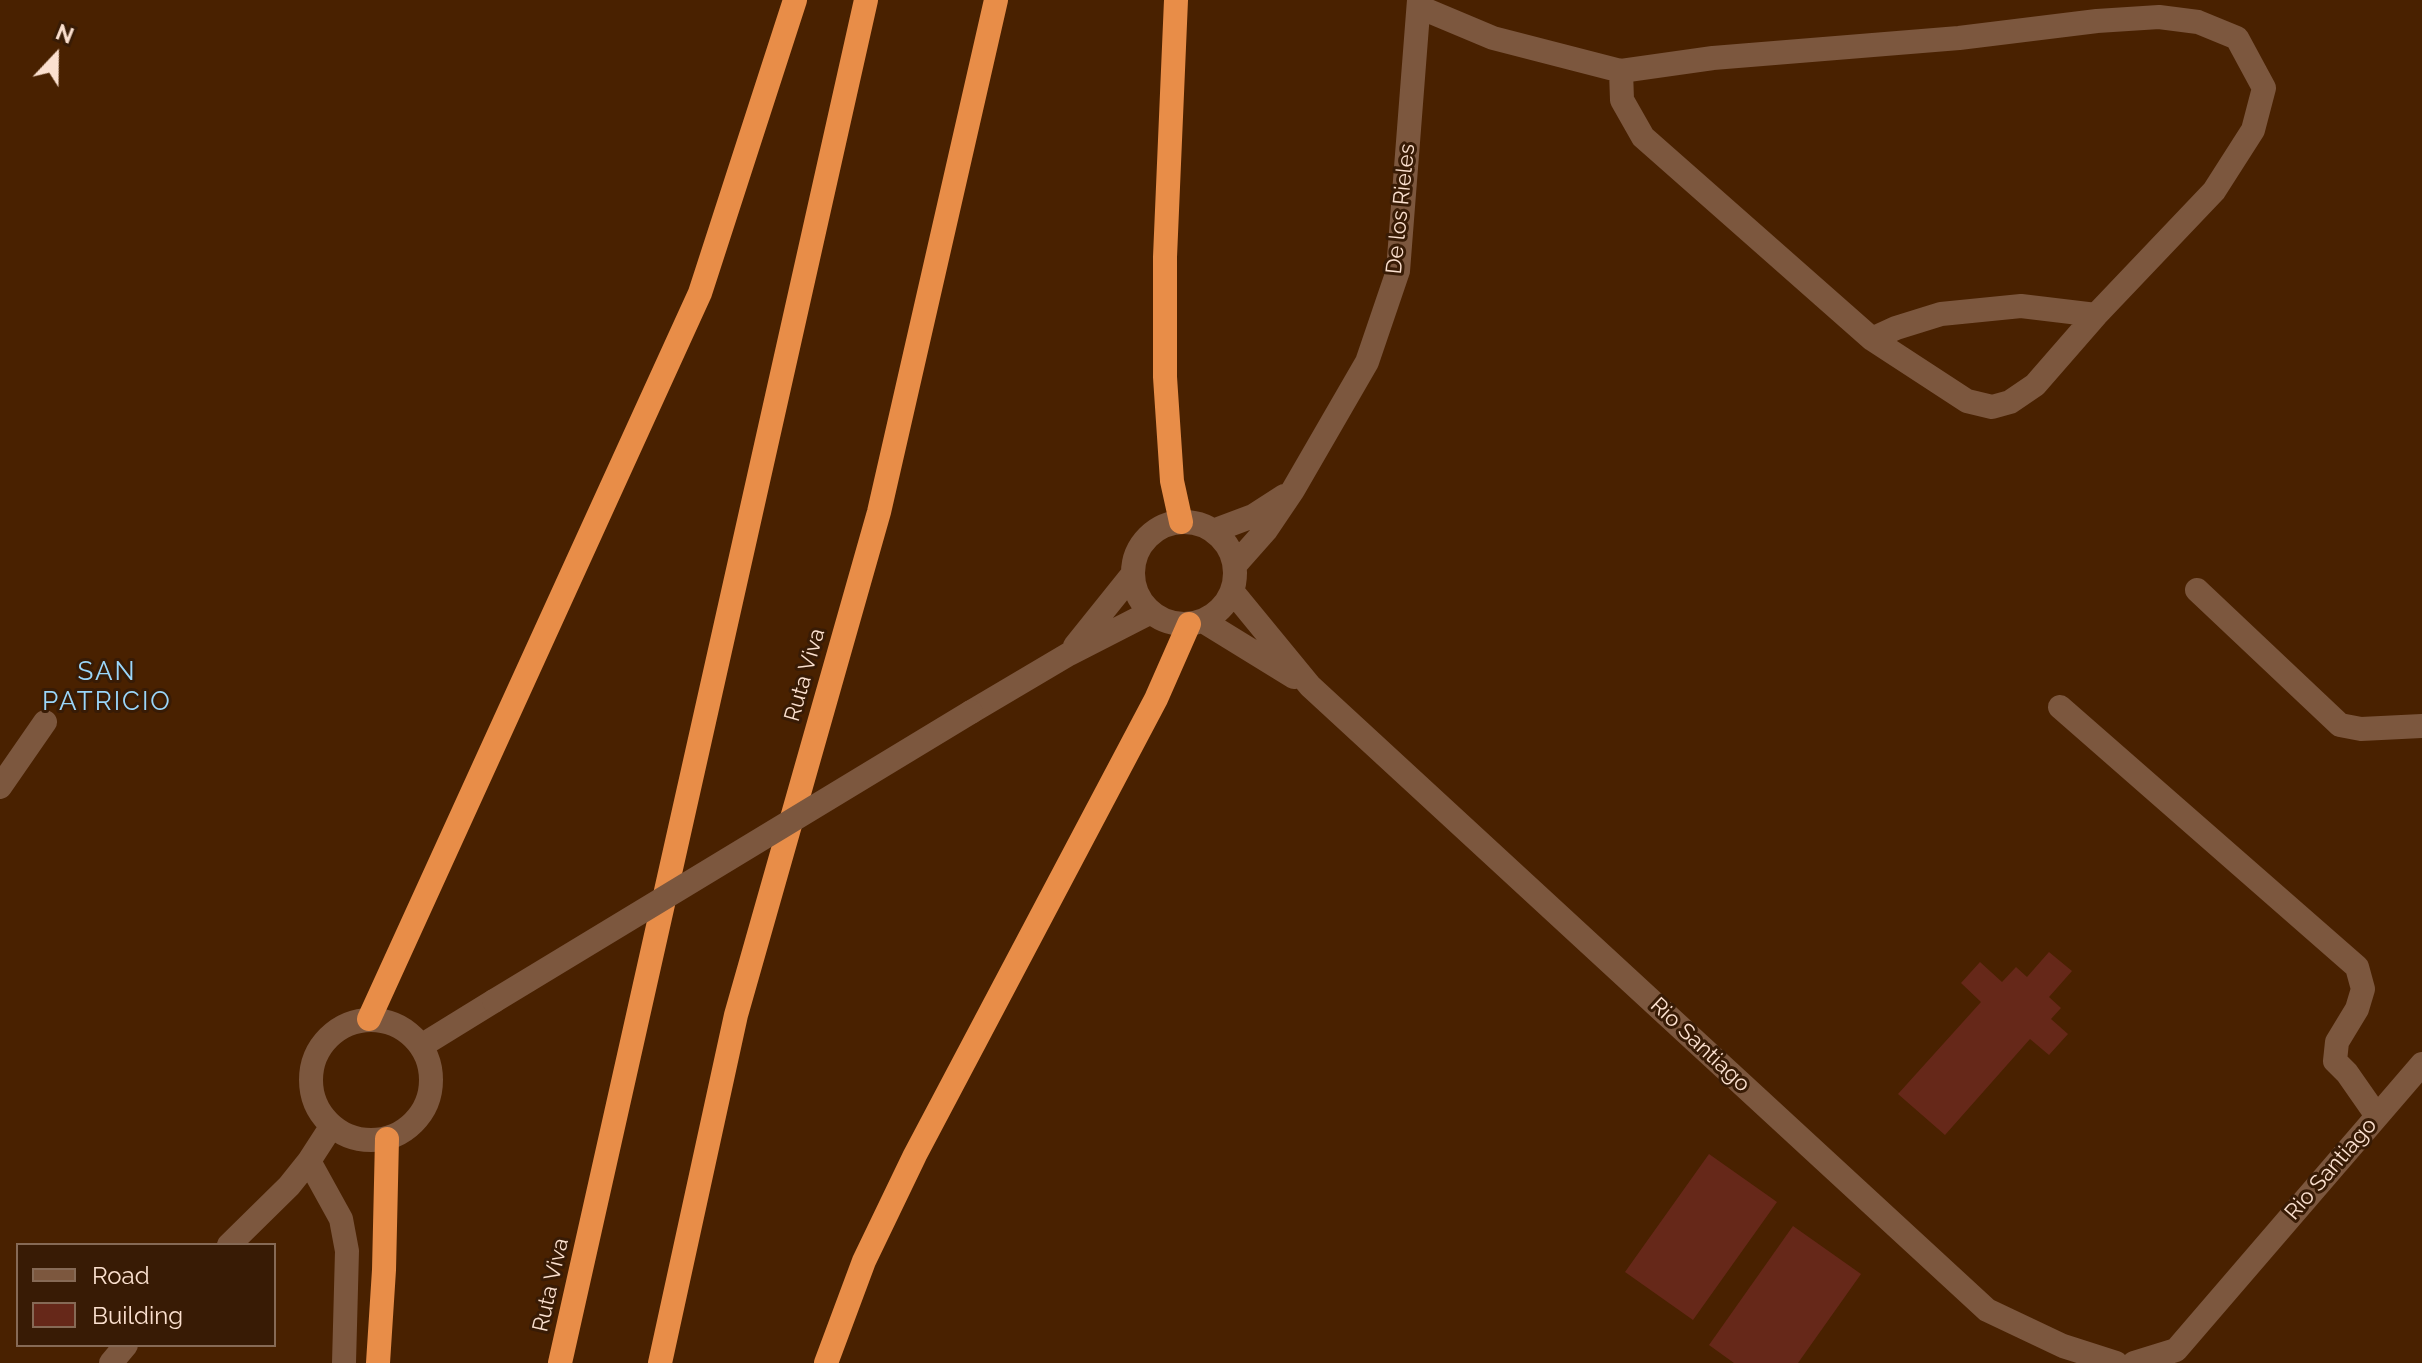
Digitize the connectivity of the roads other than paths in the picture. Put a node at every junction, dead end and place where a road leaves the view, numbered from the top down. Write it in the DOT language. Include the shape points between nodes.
graph roads {
  1 [pos="795,0"];
  2 [pos="866,0"];
  3 [pos="996,0"];
  4 [pos="1176,0"];
  5 [pos="1419,3"];
  6 [pos="1621,71"];
  7 [pos="2096,315"];
  8 [pos="1872,339"];
  9 [pos="1293,490"];
  10 [pos="1181,522"];
  11 [pos="1213,531"];
  12 [pos="1235,565"];
  13 [pos="1132,575"];
  14 [pos="2197,590"];
  15 [pos="1232,591"];
  16 [pos="1151,612"];
  17 [pos="1196,622"];
  18 [pos="1069,654"];
  19 [pos="1310,686"];
  20 [pos="2060,707"];
  21 [pos="45,722"];
  22 [pos="2422,726"];
  23 [pos="0,787"];
  24 [pos="369,1019"];
  25 [pos="421,1046"];
  26 [pos="2422,1064"];
  27 [pos="2377,1116"];
  28 [pos="331,1127"];
  29 [pos="387,1139"];
  30 [pos="309,1161"];
  31 [pos="231,1243"];
  32 [pos="124,1347"];
  33 [pos="111,1363"];
  34 [pos="344,1363"];
  35 [pos="378,1363"];
  36 [pos="560,1363"];
  37 [pos="660,1363"];
  38 [pos="826,1363"];
  39 [pos="2116,1363"];
  40 [pos="2134,1363"];
  1 -- 24 [label="highway" via="700,293"];
  2 -- 36 [label="highway, Ruta Viva"];
  3 -- 37 [label="highway, Ruta Viva" via="879,512 736,1015"];
  4 -- 10 [label="highway" via="1165,377 1172,481"];
  5 -- 6 [label="street" via="1493,38"];
  5 -- 9 [label="street, De los Rieles" via="1398,271 1367,362"];
  6 -- 7 [label="street" via="2159,17 2198,22 2237,38 2264,88 2253,130 2214,191"];
  6 -- 8 [label="street" via="1622,100 1643,137"];
  7 -- 8 [label="street" via="2021,306 1941,314"];
  7 -- 8 [label="street" via="2035,385 1992,407 1967,401"];
  9 -- 11 [label="street" via="1253,516"];
  9 -- 12 [label="street, De los Rieles"];
  10 -- 11 [label="street"];
  10 -- 13 [label="street" via="1152,532 1141,544"];
  11 -- 12 [label="street"];
  12 -- 15 [label="street"];
  13 -- 16 [label="street" via="1141,602"];
  13 -- 18 [label="street"];
  14 -- 22 [label="street" via="2340,725"];
  15 -- 17 [label="street" via="1216,614"];
  15 -- 19 [label="street, Rio Santiago"];
  16 -- 17 [label="street" via="1176,624"];
  16 -- 18 [label="street"];
  17 -- 19 [label="street, Rio Santiago"];
  17 -- 38 [label="highway" via="915,1155 864,1261"];
  18 -- 25 [label="street, bridge"];
  19 -- 39 [label="street, Rio Santiago" via="1987,1310 2063,1346"];
  20 -- 27 [label="street" via="2357,967 2363,989 2337,1042 2335,1061"];
  21 -- 23 [label="street"];
  24 -- 25 [label="street" via="407,1031"];
  24 -- 28 [label="street" via="348,1023 317,1050 310,1070 311,1091"];
  25 -- 29 [label="street" via="431,1073 428,1102 419,1118"];
  26 -- 27 [label="street, Rio Santiago"];
  27 -- 40 [label="street, Rio Santiago" via="2176,1350"];
  28 -- 29 [label="street" via="367,1141"];
  28 -- 30 [label="street"];
  29 -- 35 [label="highway"];
  30 -- 31 [label="street"];
  30 -- 34 [label="street" via="341,1219 347,1251"];
  32 -- 33 [label="street"];
}
